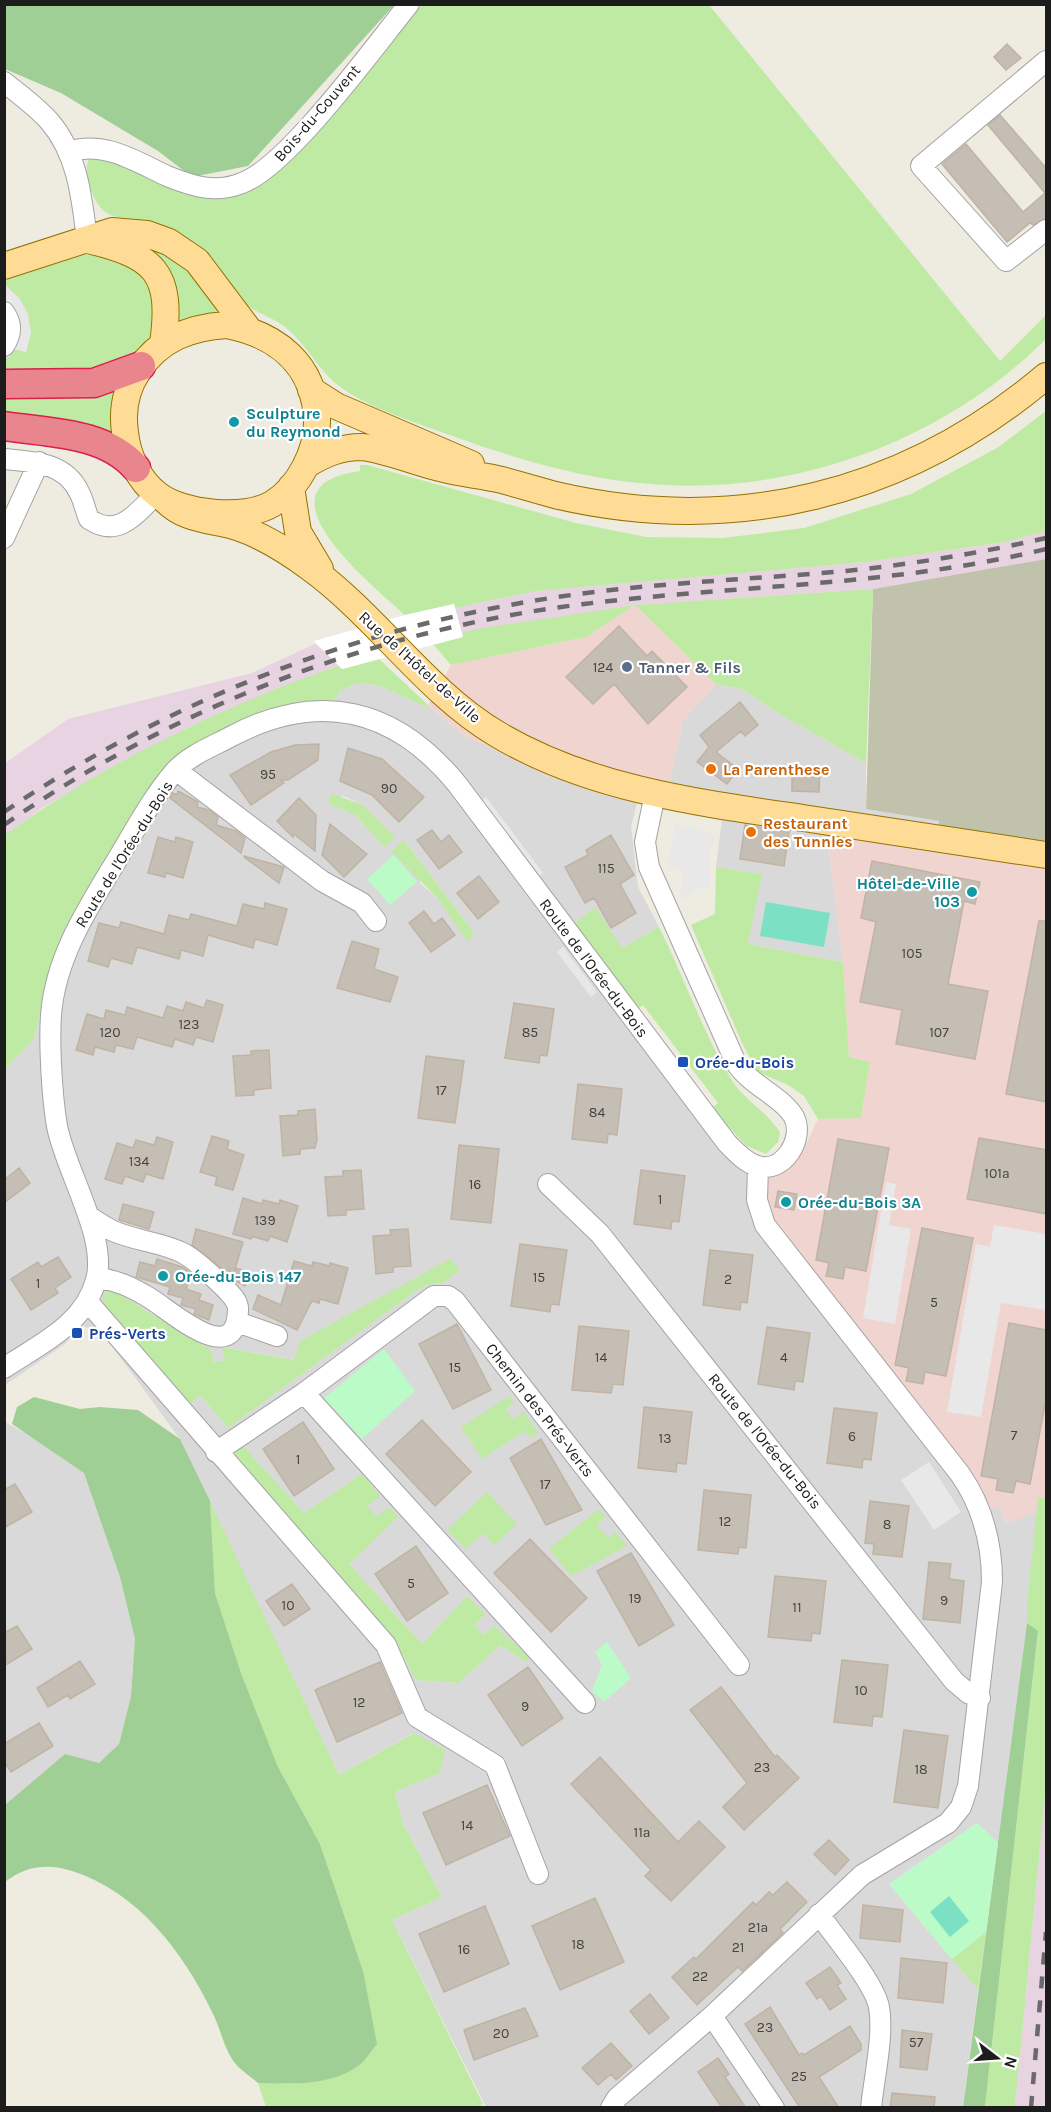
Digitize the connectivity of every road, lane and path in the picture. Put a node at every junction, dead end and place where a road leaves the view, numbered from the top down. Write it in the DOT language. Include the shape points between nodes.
graph roads {
  1 [pos="410,4"];
  2 [pos="1047,60"];
  3 [pos="8,92"];
  4 [pos="68,152"];
  5 [pos="1047,230"];
  6 [pos="87,240"];
  7 [pos="4,266"];
  8 [pos="4,312"];
  9 [pos="249,330"];
  10 [pos="163,344"];
  11 [pos="4,346"];
  12 [pos="141,366"];
  13 [pos="1047,376"];
  14 [pos="4,384"];
  15 [pos="311,390"];
  16 [pos="4,426"];
  17 [pos="4,459"];
  18 [pos="39,462"];
  19 [pos="306,465"];
  20 [pos="136,468"];
  21 [pos="501,480"];
  22 [pos="291,487"];
  23 [pos="160,497"];
  24 [pos="4,538"];
  25 [pos="327,580"];
  26 [pos="176,770"];
  27 [pos="655,794"];
  28 [pos="1047,855"];
  29 [pos="376,921"];
  30 [pos="758,1166"];
  31 [pos="548,1184"];
  32 [pos="90,1217"];
  33 [pos="97,1278"];
  34 [pos="88,1302"];
  35 [pos="237,1322"];
  36 [pos="277,1336"];
  37 [pos="4,1368"];
  38 [pos="304,1394"];
  39 [pos="216,1452"];
  40 [pos="739,1665"];
  41 [pos="980,1698"];
  42 [pos="585,1703"];
  43 [pos="537,1874"];
  44 [pos="819,1914"];
  45 [pos="712,2016"];
  46 [pos="611,2108"];
  47 [pos="774,2108"];
  48 [pos="871,2108"];
  1 -- 4 [label="street, Bois-du-Couvent" via="309,125 262,173 240,184 201,188 105,148"];
  2 -- 5 [label="street" via="921,166 1006,261"];
  3 -- 4 [label="street" via="50,122"];
  4 -- 6 [label="street" via="77,176"];
  6 -- 7 [label="main road"];
  6 -- 9 [label="main road" via="112,231 136,231 178,247 204,268"];
  6 -- 10 [label="main road" via="132,253 154,270 167,300"];
  8 -- 11 [label="street" via="11,327"];
  9 -- 10 [label="main road" via="227,325 198,328"];
  9 -- 15 [label="main road" via="288,352"];
  10 -- 12 [label="main road"];
  12 -- 14 [label="highway" via="94,384"];
  12 -- 20 [label="main road" via="130,386 124,421 129,454"];
  13 -- 21 [label="main road" via="952,444 881,476 808,498 736,509 675,511 592,502"];
  15 -- 19 [label="main road" via="316,432"];
  15 -- 21 [label="main road" via="336,406"];
  16 -- 20 [label="highway" via="102,443 118,450"];
  17 -- 18 [label="street"];
  18 -- 23 [label="street" via="69,476 89,519 107,527 123,525"];
  18 -- 24 [label="street"];
  19 -- 21 [label="main road" via="345,447 362,447"];
  19 -- 22 [label="main road"];
  20 -- 23 [label="main road"];
  22 -- 23 [label="main road" via="273,504 236,514 201,510"];
  22 -- 25 [label="main road, Rue de l'Hôtel-de-Ville" via="298,532"];
  23 -- 25 [label="main road, Rue de l'Hôtel-de-Ville" via="181,514 271,540"];
  25 -- 27 [label="main road, Rue de l'Hôtel-de-Ville" via="445,694 495,733 605,782"];
  26 -- 29 [label="street" via="322,881 362,903"];
  26 -- 30 [label="street, Route de l'Orée-du-Bois" via="193,756 259,721 290,714 337,711 384,723 411,739 439,762 457,784 727,1143"];
  26 -- 32 [label="street, Route de l'Orée-du-Bois" via="97,892 73,936 55,982 51,1018 57,1126"];
  27 -- 28 [label="main road, Rue de l'Hôtel-de-Ville"];
  27 -- 30 [label="street" via="645,842 652,875 736,1063 748,1079 789,1110 797,1127 796,1140 785,1158 774,1165"];
  30 -- 41 [label="street" via="757,1200 765,1225 953,1465 977,1502 987,1530 992,1565"];
  31 -- 41 [label="street, Route de l'Orée-du-Bois" via="600,1234 954,1681"];
  32 -- 33 [label="street, Route de l'Orée-du-Bois" via="98,1256"];
  32 -- 35 [label="street" via="113,1231 166,1246 198,1263 235,1299 239,1307"];
  33 -- 34 [label="street, Route de l'Orée-du-Bois"];
  33 -- 35 [label="street" via="116,1280 209,1335 222,1337 231,1333"];
  34 -- 37 [label="street, Route de l'Orée-du-Bois" via="64,1329"];
  34 -- 39 [label="street"];
  35 -- 36 [label="street"];
  38 -- 39 [label="street, Chemin des Prés-Verts"];
  38 -- 40 [label="street, Chemin des Prés-Verts" via="434,1296 448,1296"];
  38 -- 42 [label="street"];
  39 -- 43 [label="street" via="386,1645 417,1717 495,1765"];
  41 -- 44 [label="street" via="962,1807 935,1833 871,1867"];
  44 -- 45 [label="street"];
  44 -- 48 [label="street" via="870,1986 879,2006"];
  45 -- 46 [label="street" via="617,2098"];
  45 -- 47 [label="street"];
}
